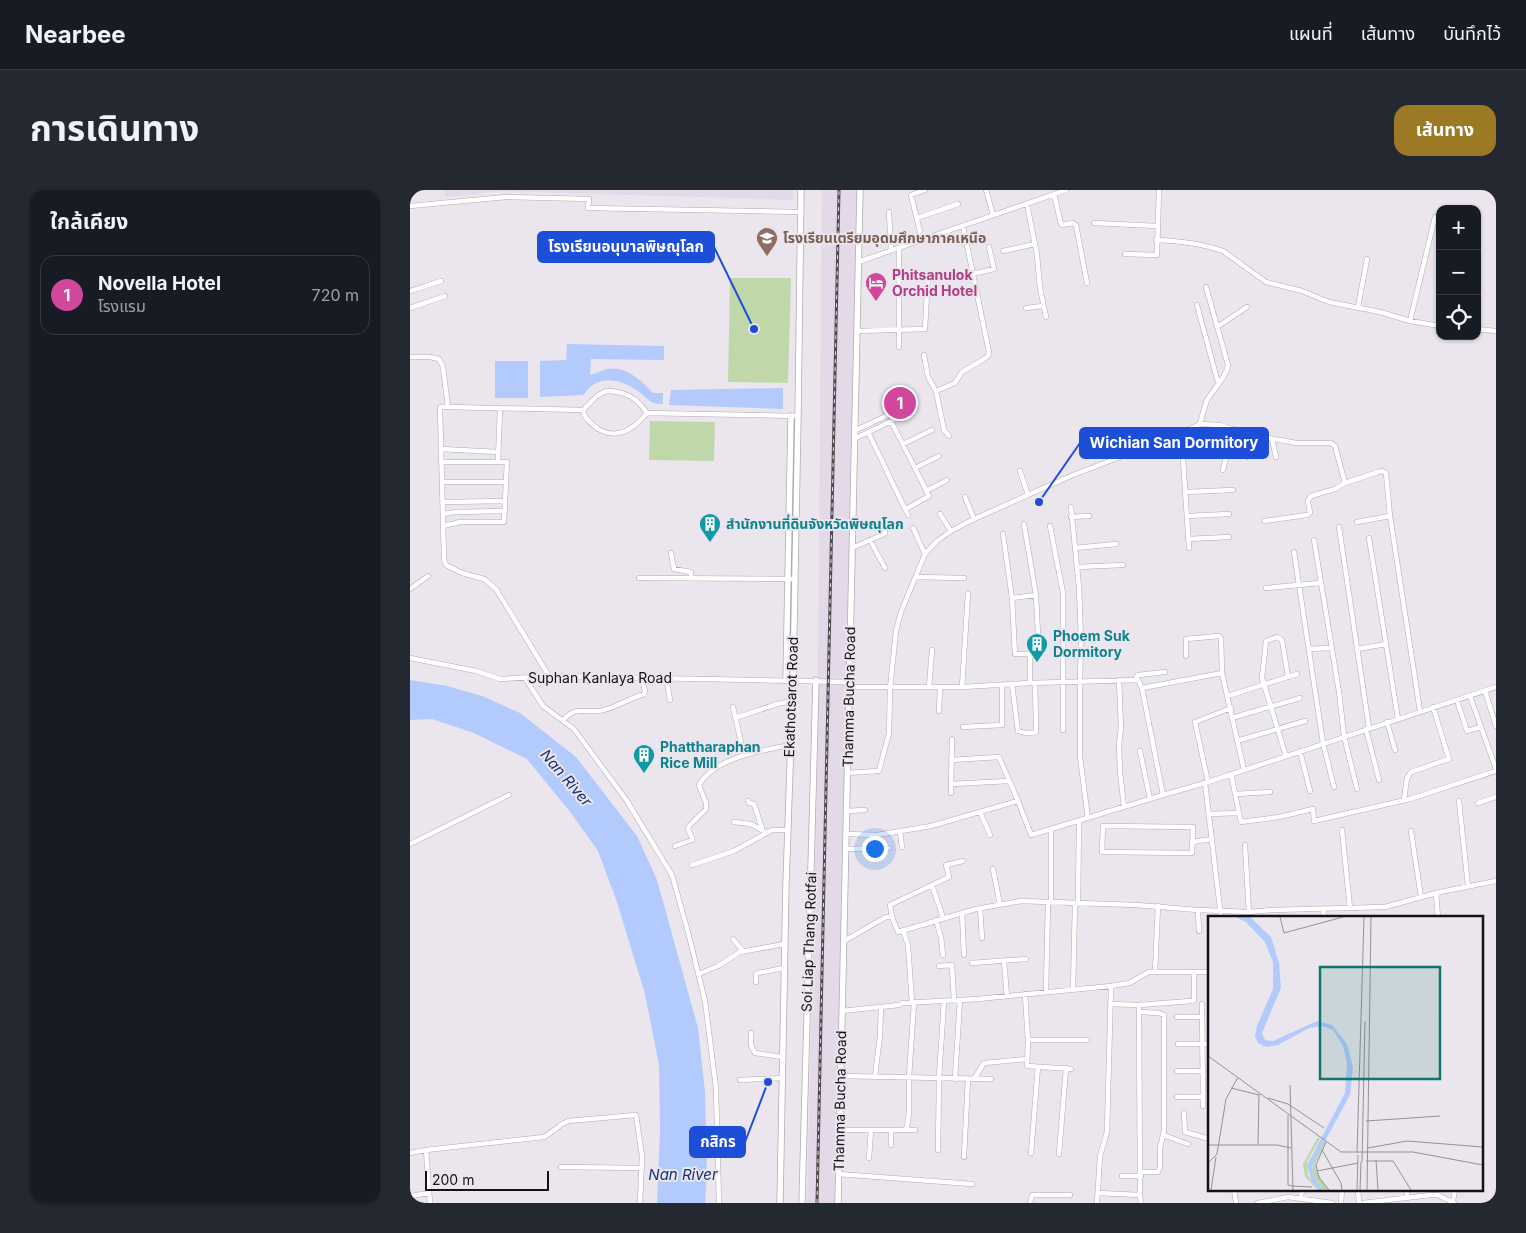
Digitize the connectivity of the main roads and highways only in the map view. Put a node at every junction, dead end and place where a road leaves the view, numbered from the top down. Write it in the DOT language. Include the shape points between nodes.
graph roads {
  1 [pos="801,190"];
  2 [pos="860,190"];
  3 [pos="791,416"];
  4 [pos="786,680"];
  5 [pos="816,680"];
  6 [pos="780,1203"];
  7 [pos="802,1203"];
  8 [pos="838,1203"];
  1 -- 6 [label="main road, Ekathotsarot Road"];
  2 -- 8 [label="main road, Thamma Bucha Road"];
  3 -- 4 [label="main road"];
  5 -- 7 [label="main road, Soi Liap Thang Rotfai"];
}
